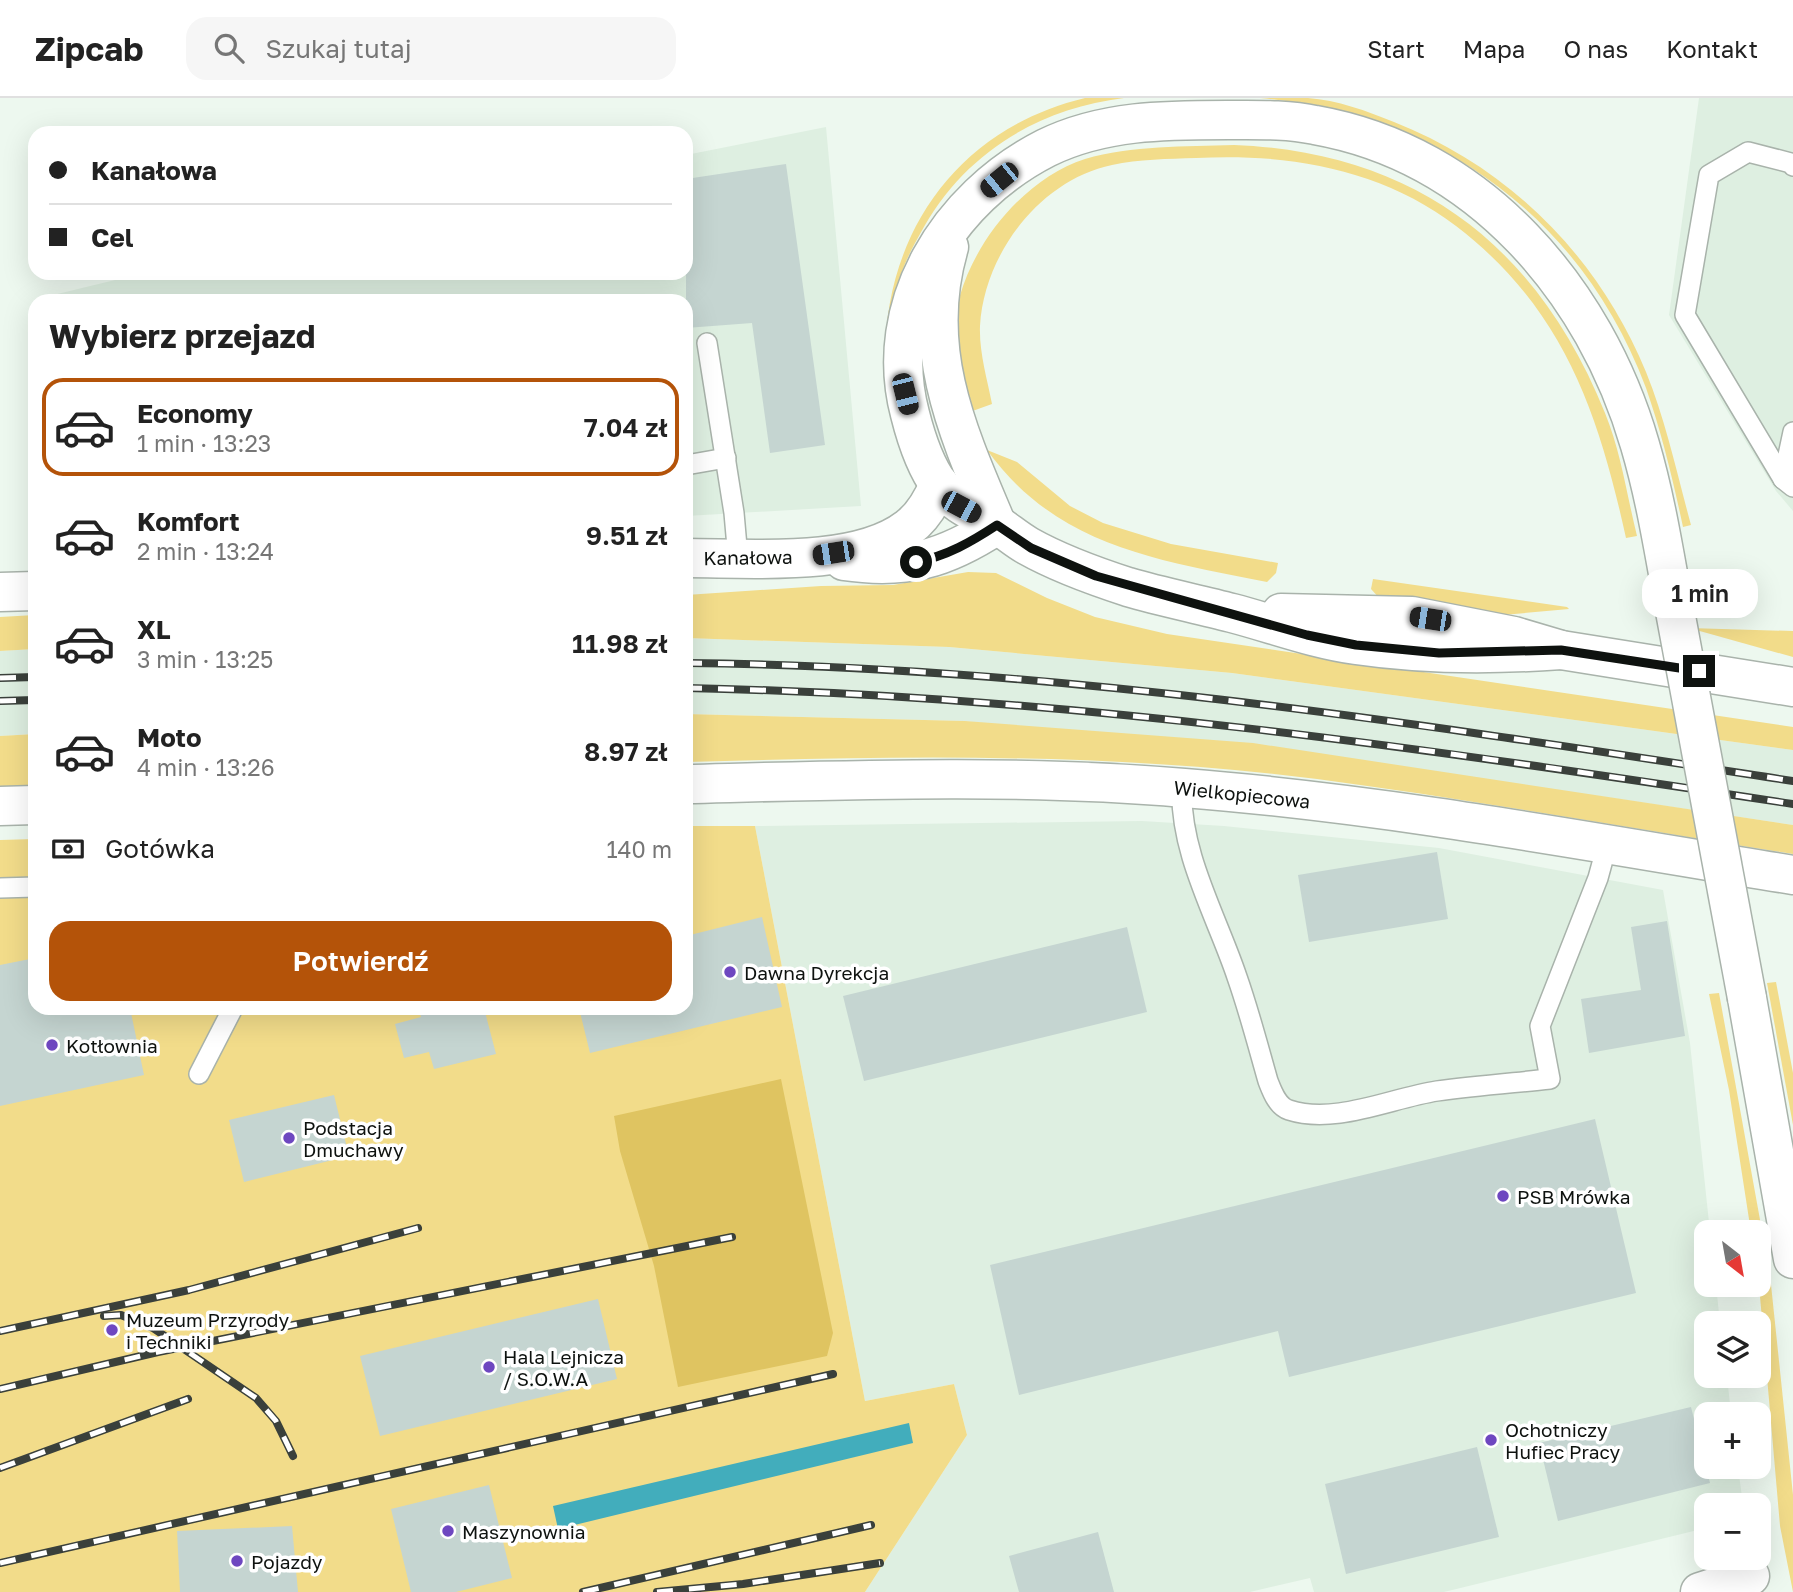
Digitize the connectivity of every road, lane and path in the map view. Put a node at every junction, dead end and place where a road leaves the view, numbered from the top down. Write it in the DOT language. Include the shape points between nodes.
graph roads {
  1 [pos="1793,166"];
  2 [pos="962,216"];
  3 [pos="707,343"];
  4 [pos="1793,432"];
  5 [pos="726,458"];
  6 [pos="693,464"];
  7 [pos="1788,483"];
  8 [pos="939,484"];
  9 [pos="997,525"];
  10 [pos="909,527"];
  11 [pos="811,556"];
  12 [pos="693,558"];
  13 [pos="738,558"];
  14 [pos="28,591"];
  15 [pos="0,592"];
  16 [pos="1793,687"];
  17 [pos="693,784"];
  18 [pos="1182,788"];
  19 [pos="28,805"];
  20 [pos="0,806"];
  21 [pos="1608,845"];
  22 [pos="1793,875"];
  23 [pos="28,887"];
  24 [pos="0,888"];
  25 [pos="229,1015"];
  26 [pos="199,1074"];
  27 [pos="1793,1259"];
  28 [pos="1750,1576"];
  29 [pos="1700,1592"];
  1 -- 7 [label="lane" via="1748,152 1709,175 1685,315"];
  2 -- 8 [label="street" via="920,275 902,339 905,394 923,454"];
  2 -- 9 [label="street" via="947,254 938,330 944,382"];
  2 -- 27 [label="street, bridge" via="1013,168 1075,136 1135,122 1274,120 1366,139 1424,163 1485,202 1515,228 1565,287 1612,370 1640,443"];
  3 -- 5 [label="lane"];
  4 -- 7 [label="lane"];
  5 -- 6 [label="lane"];
  5 -- 13 [label="lane"];
  8 -- 9 [label="street" via="961,507"];
  8 -- 10 [label="street, Kanałowa" via="931,502"];
  9 -- 10 [label="street, Kanałowa" via="957,518"];
  9 -- 11 [label="street, Kanałowa" via="935,558 897,566"];
  9 -- 16 [label="street" via="1031,548 1096,576 1235,614 1412,616 1561,650"];
  10 -- 11 [label="street, Kanałowa" via="890,539 855,550"];
  11 -- 13 [label="street, Kanałowa"];
  12 -- 13 [label="street, Kanałowa"];
  14 -- 15 [label="street"];
  17 -- 18 [label="street, Wielkopiecowa" via="929,780"];
  18 -- 21 [label="street, Wielkopiecowa" via="1298,799"];
  18 -- 21 [label="lane" via="1181,812 1195,863 1271,1089 1286,1109 1309,1114 1435,1092 1550,1079 1540,1027"];
  19 -- 20 [label="street"];
  21 -- 22 [label="street, Wielkopiecowa"];
  23 -- 24 [label="lane"];
  25 -- 26 [label="lane"];
  28 -- 29 [label="street"];
}
